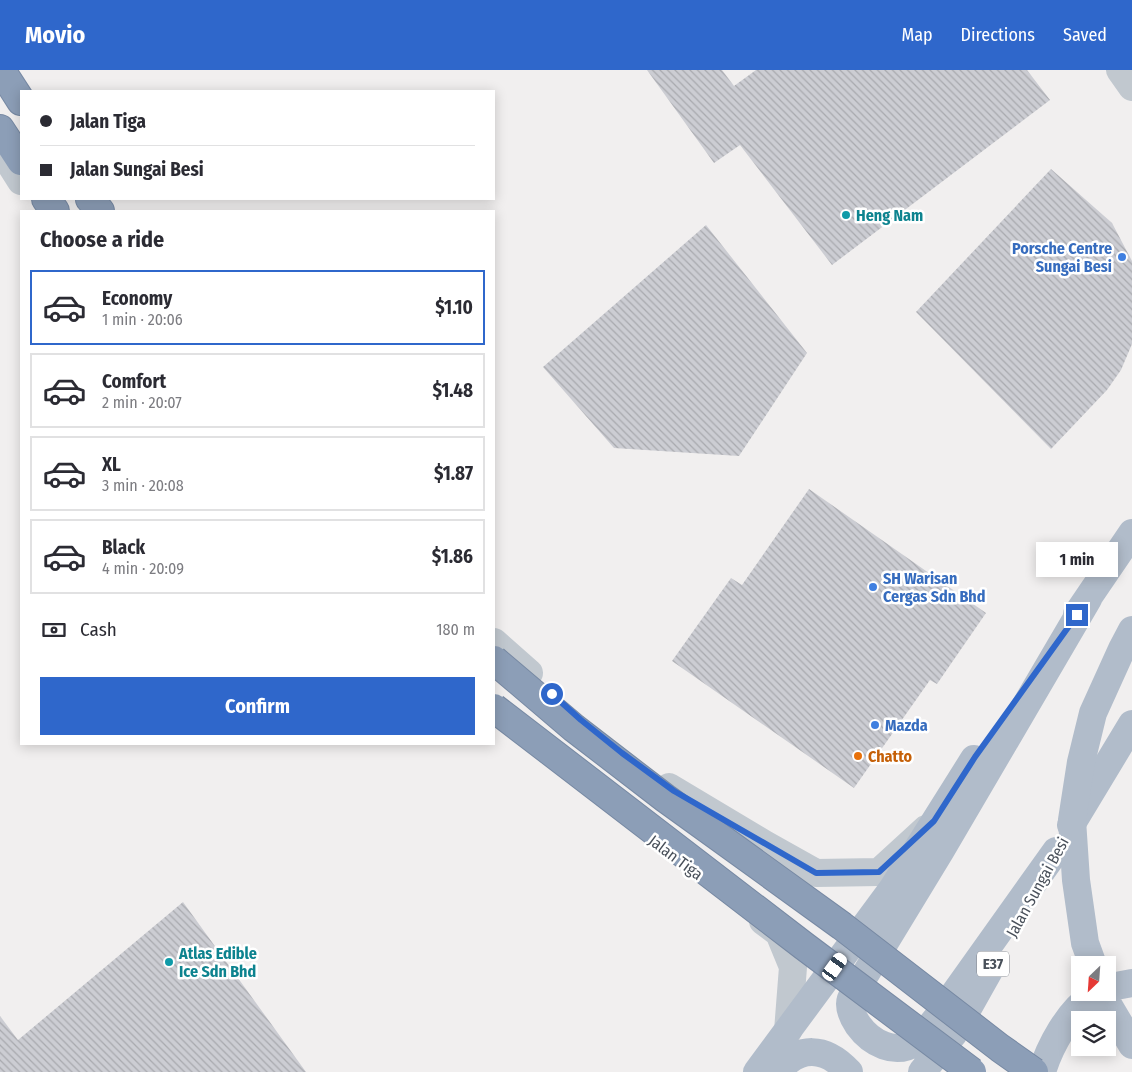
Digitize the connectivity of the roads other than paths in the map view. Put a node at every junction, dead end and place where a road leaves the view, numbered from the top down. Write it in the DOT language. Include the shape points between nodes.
graph roads {
  1 [pos="1,70"];
  2 [pos="15,70"];
  3 [pos="1120,70"];
  4 [pos="1132,87"];
  5 [pos="27,90"];
  6 [pos="20,100"];
  7 [pos="0,129"];
  8 [pos="0,148"];
  9 [pos="20,159"];
  10 [pos="20,180"];
  11 [pos="91,200"];
  12 [pos="101,200"];
  13 [pos="99,210"];
  14 [pos="109,210"];
  15 [pos="1132,533"];
  16 [pos="1088,599"];
  17 [pos="1132,630"];
  18 [pos="495,643"];
  19 [pos="495,661"];
  20 [pos="495,709"];
  21 [pos="495,719"];
  22 [pos="1132,724"];
  23 [pos="934,821"];
  24 [pos="1056,852"];
  25 [pos="1090,956"];
  26 [pos="1132,983"];
  27 [pos="1116,986"];
  28 [pos="1086,1001"];
  29 [pos="1106,1001"];
  30 [pos="788,1031"];
  31 [pos="1132,1045"];
  32 [pos="757,1072"];
  33 [pos="777,1072"];
  34 [pos="849,1072"];
  35 [pos="922,1072"];
  36 [pos="972,1072"];
  37 [pos="1034,1072"];
  38 [pos="1042,1072"];
  1 -- 6 [label="highway"];
  2 -- 5 [label="street"];
  3 -- 4 [label="street"];
  7 -- 9 [label="highway"];
  8 -- 10 [label="street"];
  11 -- 13 [label="highway"];
  12 -- 14 [label="street"];
  15 -- 16 [label="main road"];
  16 -- 23 [label="main road" via="975,757"];
  16 -- 24 [label="main road" via="854,993 851,1011 862,1031 881,1045 894,1048 916,1042 937,1018"];
  17 -- 25 [label="main road, bridge" via="1093,713 1080,762 1072,820 1076,880"];
  18 -- 23 [label="street" via="581,720 674,791 816,873 879,872"];
  19 -- 37 [label="highway, bridge" via="665,798 842,926"];
  20 -- 36 [label="highway, bridge"];
  21 -- 30 [label="street, Jalan Tiga" via="779,933 793,967"];
  22 -- 24 [label="main road, Jalan Sungai Besi / E37"];
  23 -- 30 [label="main road" via="893,888"];
  24 -- 35 [label="main road, Jalan Sungai Besi / E37" via="954,1033"];
  26 -- 27 [label="main road"];
  28 -- 38 [label="main road" via="1072,1014 1055,1040"];
  29 -- 31 [label="main road"];
  30 -- 32 [label="main road"];
  33 -- 34 [label="main road" via="794,1056 804,1052 818,1052 831,1057"];
}
